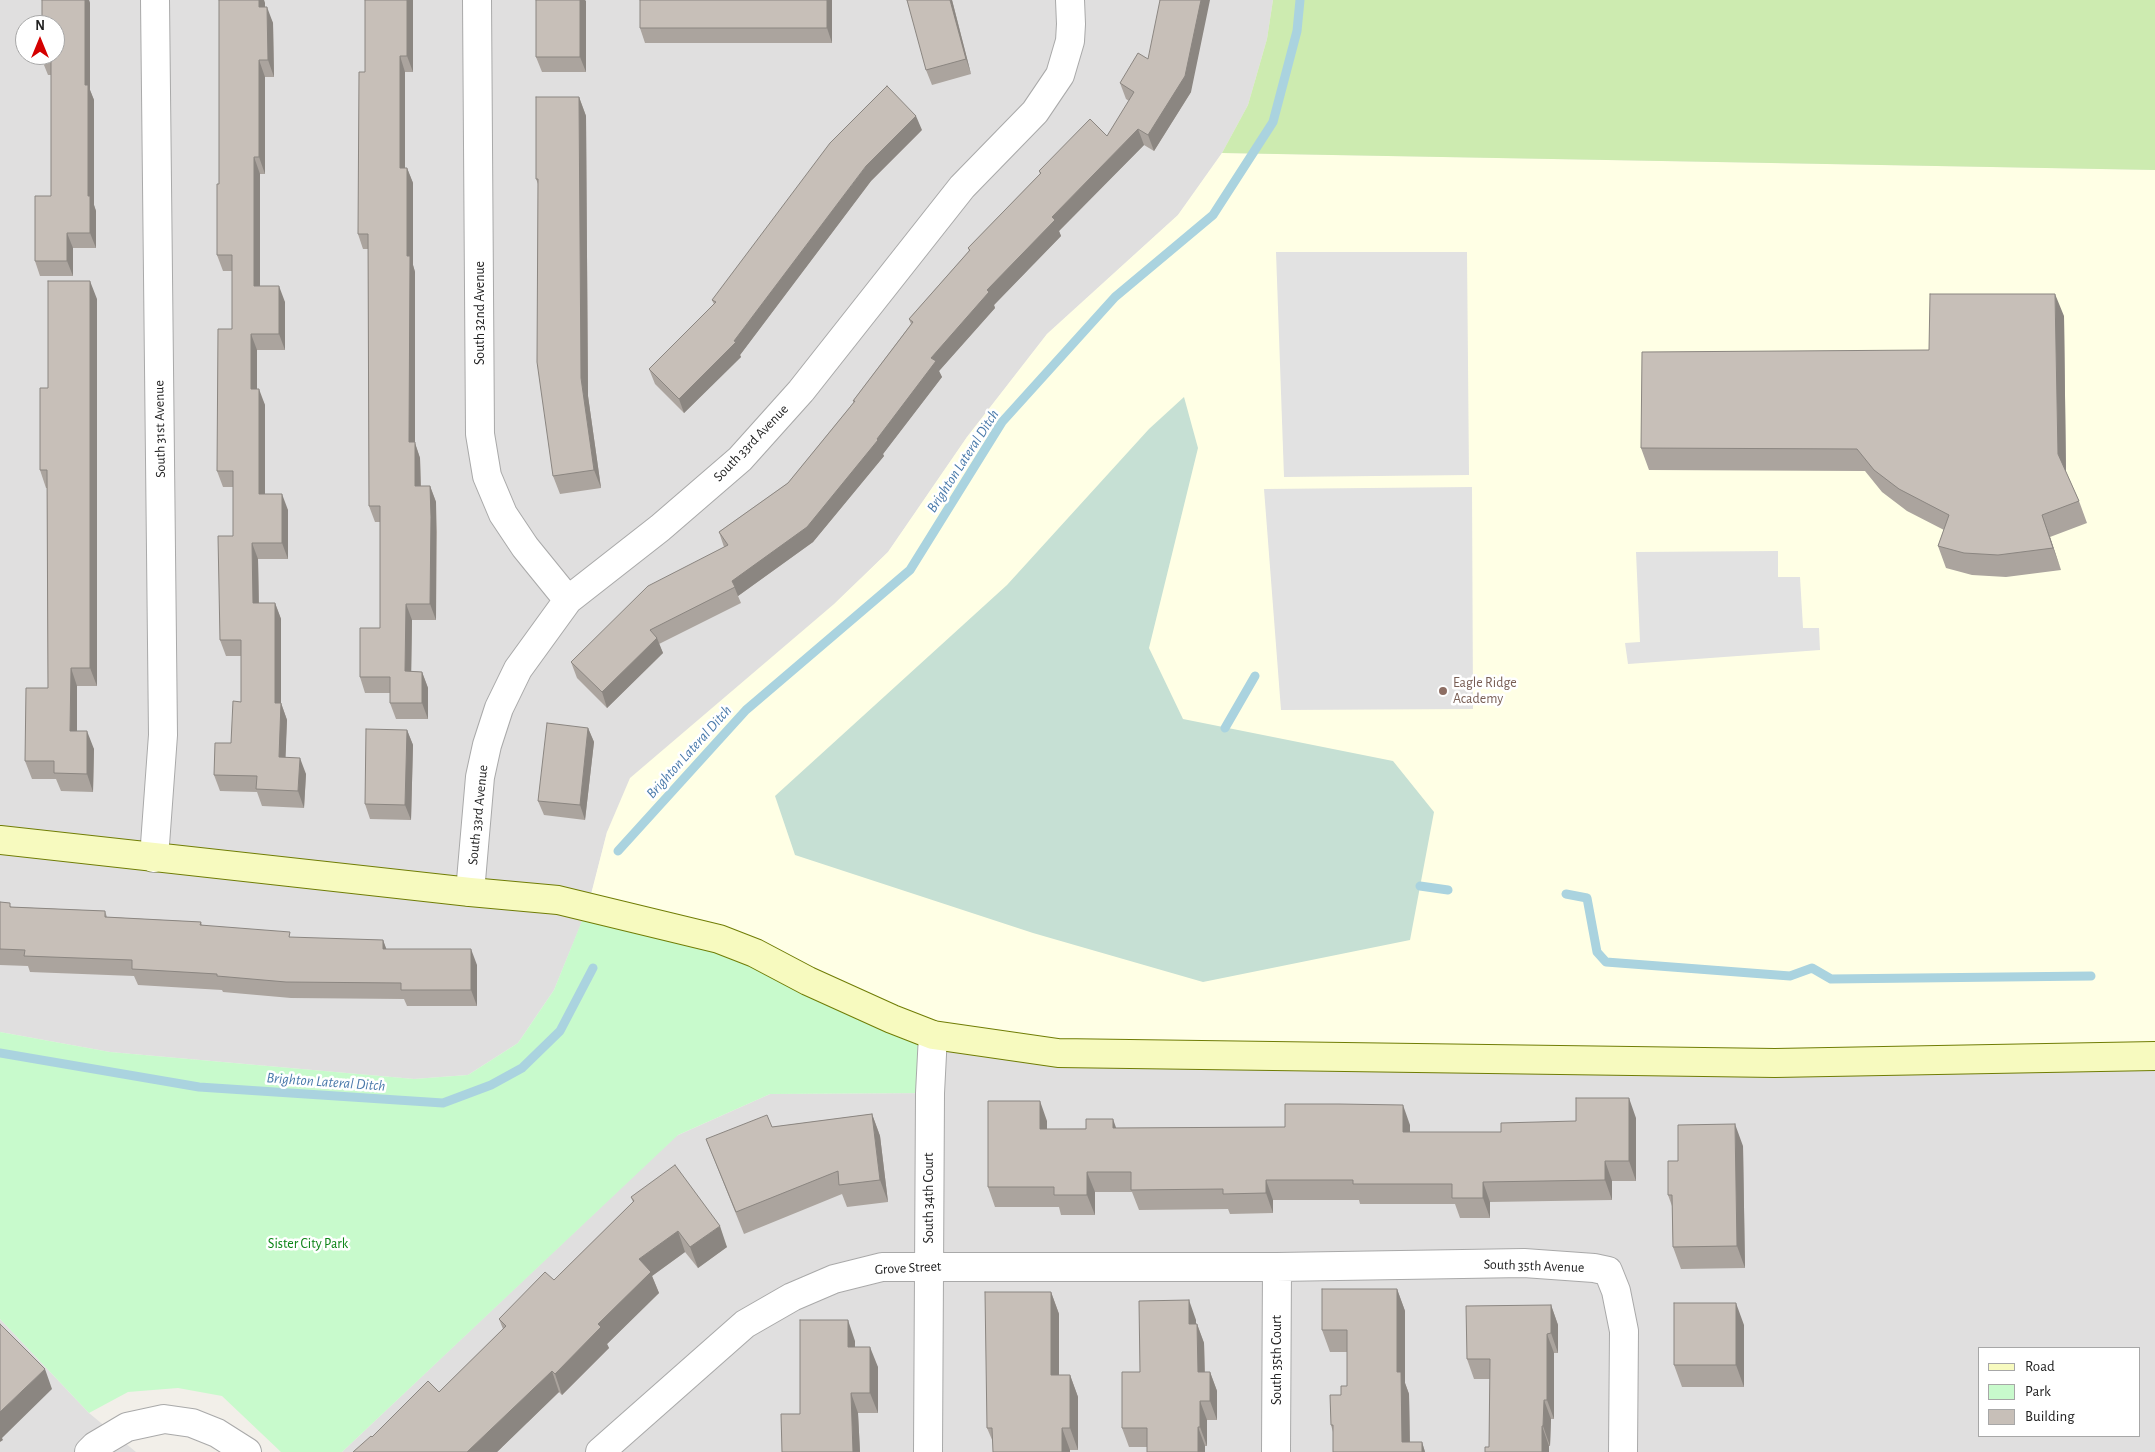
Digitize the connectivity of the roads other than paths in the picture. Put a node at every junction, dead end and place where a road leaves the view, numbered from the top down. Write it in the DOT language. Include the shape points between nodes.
graph roads {
  1 [pos="155,0"];
  2 [pos="477,0"];
  3 [pos="1070,0"];
  4 [pos="568,600"];
  5 [pos="0,840"];
  6 [pos="154,858"];
  7 [pos="470,892"];
  8 [pos="934,1035"];
  9 [pos="2155,1056"];
  10 [pos="928,1265"];
  11 [pos="1277,1267"];
  12 [pos="88,1452"];
  13 [pos="247,1452"];
  14 [pos="600,1452"];
  15 [pos="928,1452"];
  16 [pos="1276,1452"];
  17 [pos="1623,1452"];
  1 -- 6 [label="street, South 31st Avenue" via="164,734"];
  2 -- 4 [label="street, South 32nd Avenue" via="479,408 487,476 503,514 524,547"];
  3 -- 4 [label="street, South 33rd Avenue" via="1070,41 1060,75 1035,112 962,187 800,391 740,458 660,528"];
  4 -- 7 [label="street, South 33rd Avenue" via="518,669 487,745 476,811"];
  5 -- 6 [label="street"];
  6 -- 7 [label="street"];
  7 -- 8 [label="street" via="558,900 719,938 892,1019"];
  8 -- 9 [label="street" via="1058,1053 1775,1063"];
  8 -- 10 [label="street, South 34th Court"];
  10 -- 11 [label="street, Grove Street"];
  10 -- 14 [label="street, Grove Street" via="882,1267 834,1279 792,1297 746,1324"];
  10 -- 15 [label="street, South 34th Court"];
  11 -- 16 [label="street, South 35th Court"];
  11 -- 17 [label="street, South 35th Avenue" via="1524,1263 1608,1271 1616,1291 1624,1331"];
  12 -- 13 [label="street" via="127,1427 164,1419 192,1423 217,1432"];
}
